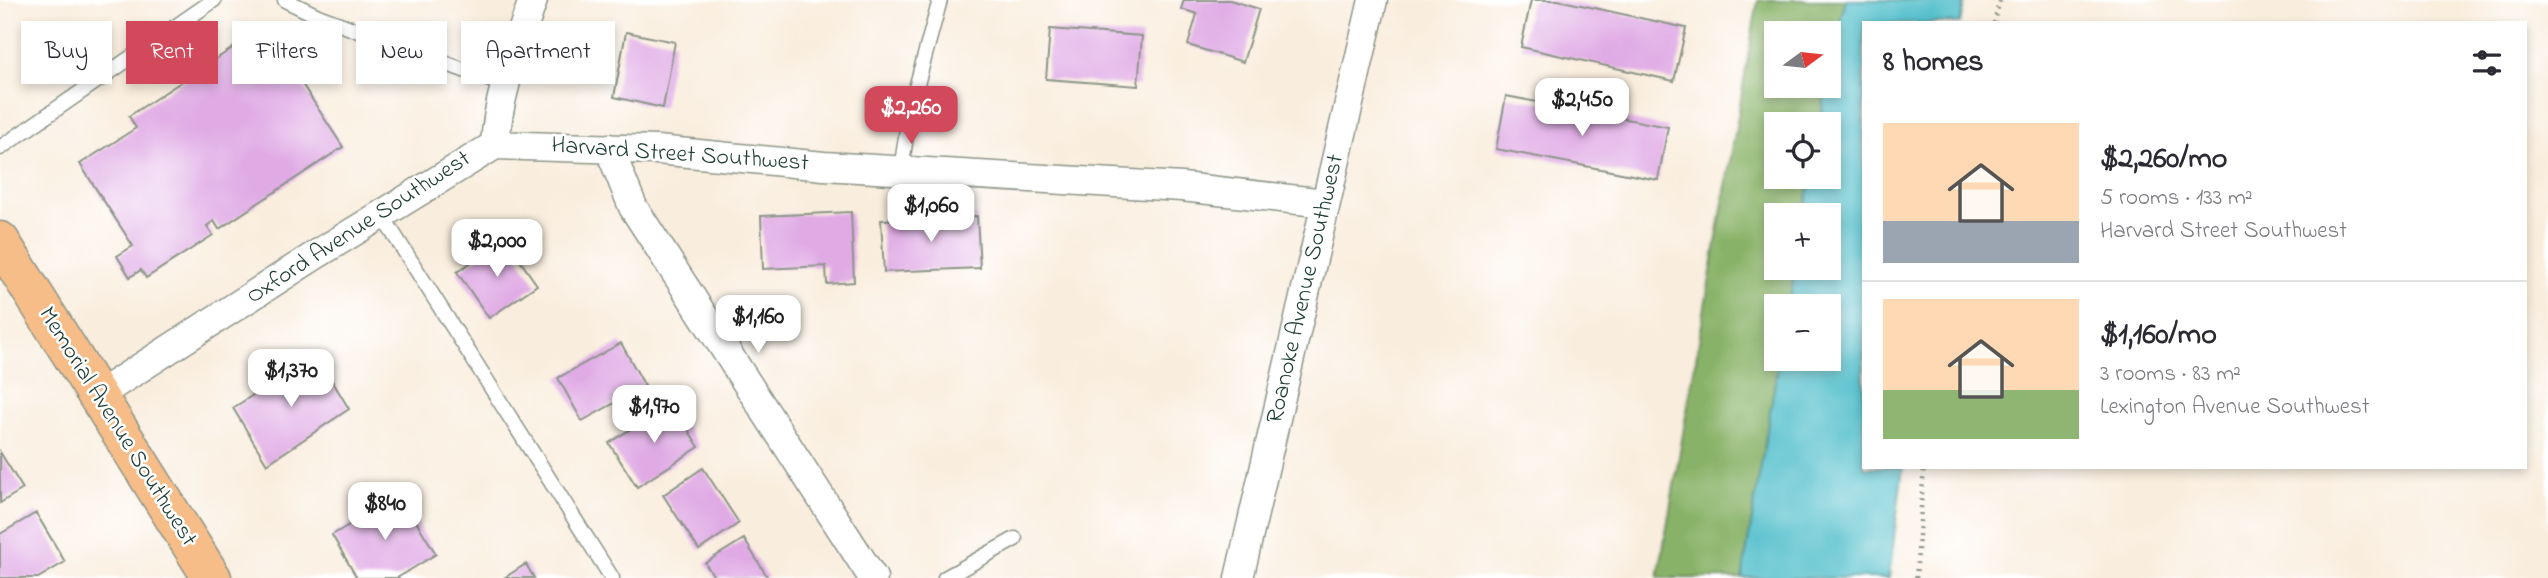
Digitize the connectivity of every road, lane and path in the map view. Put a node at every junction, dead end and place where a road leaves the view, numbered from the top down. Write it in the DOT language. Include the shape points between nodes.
graph roads {
  1 [pos="214,0"];
  2 [pos="285,0"];
  3 [pos="533,0"];
  4 [pos="940,0"];
  5 [pos="1373,0"];
  6 [pos="2000,0"];
  7 [pos="1995,21"];
  8 [pos="504,85"];
  9 [pos="495,145"];
  10 [pos="0,148"];
  11 [pos="609,148"];
  12 [pos="901,170"];
  13 [pos="1325,204"];
  14 [pos="382,214"];
  15 [pos="0,241"];
  16 [pos="97,395"];
  17 [pos="1924,469"];
  18 [pos="1015,539"];
  19 [pos="212,578"];
  20 [pos="612,578"];
  21 [pos="873,578"];
  22 [pos="945,578"];
  23 [pos="1239,578"];
  24 [pos="1916,578"];
  1 -- 10 [label="lane"];
  2 -- 8 [label="lane"];
  3 -- 8 [label="street, Oxford Avenue Southwest"];
  4 -- 12 [label="lane" via="910,110"];
  5 -- 13 [label="street, Roanoke Avenue Southwest"];
  6 -- 7 [label="path"];
  8 -- 9 [label="street, Oxford Avenue Southwest"];
  9 -- 11 [label="street, Harvard Street Southwest"];
  9 -- 14 [label="street, Oxford Avenue Southwest"];
  11 -- 12 [label="street, Harvard Street Southwest"];
  11 -- 21 [label="street" via="633,207"];
  12 -- 13 [label="street, Harvard Street Southwest" via="1182,187"];
  13 -- 23 [label="street, Roanoke Avenue Southwest"];
  14 -- 16 [label="street, Oxford Avenue Southwest"];
  14 -- 20 [label="lane"];
  15 -- 16 [label="main road, Memorial Avenue Southwest"];
  16 -- 19 [label="main road, Memorial Avenue Southwest"];
  17 -- 24 [label="path"];
  18 -- 22 [label="lane"];
}
